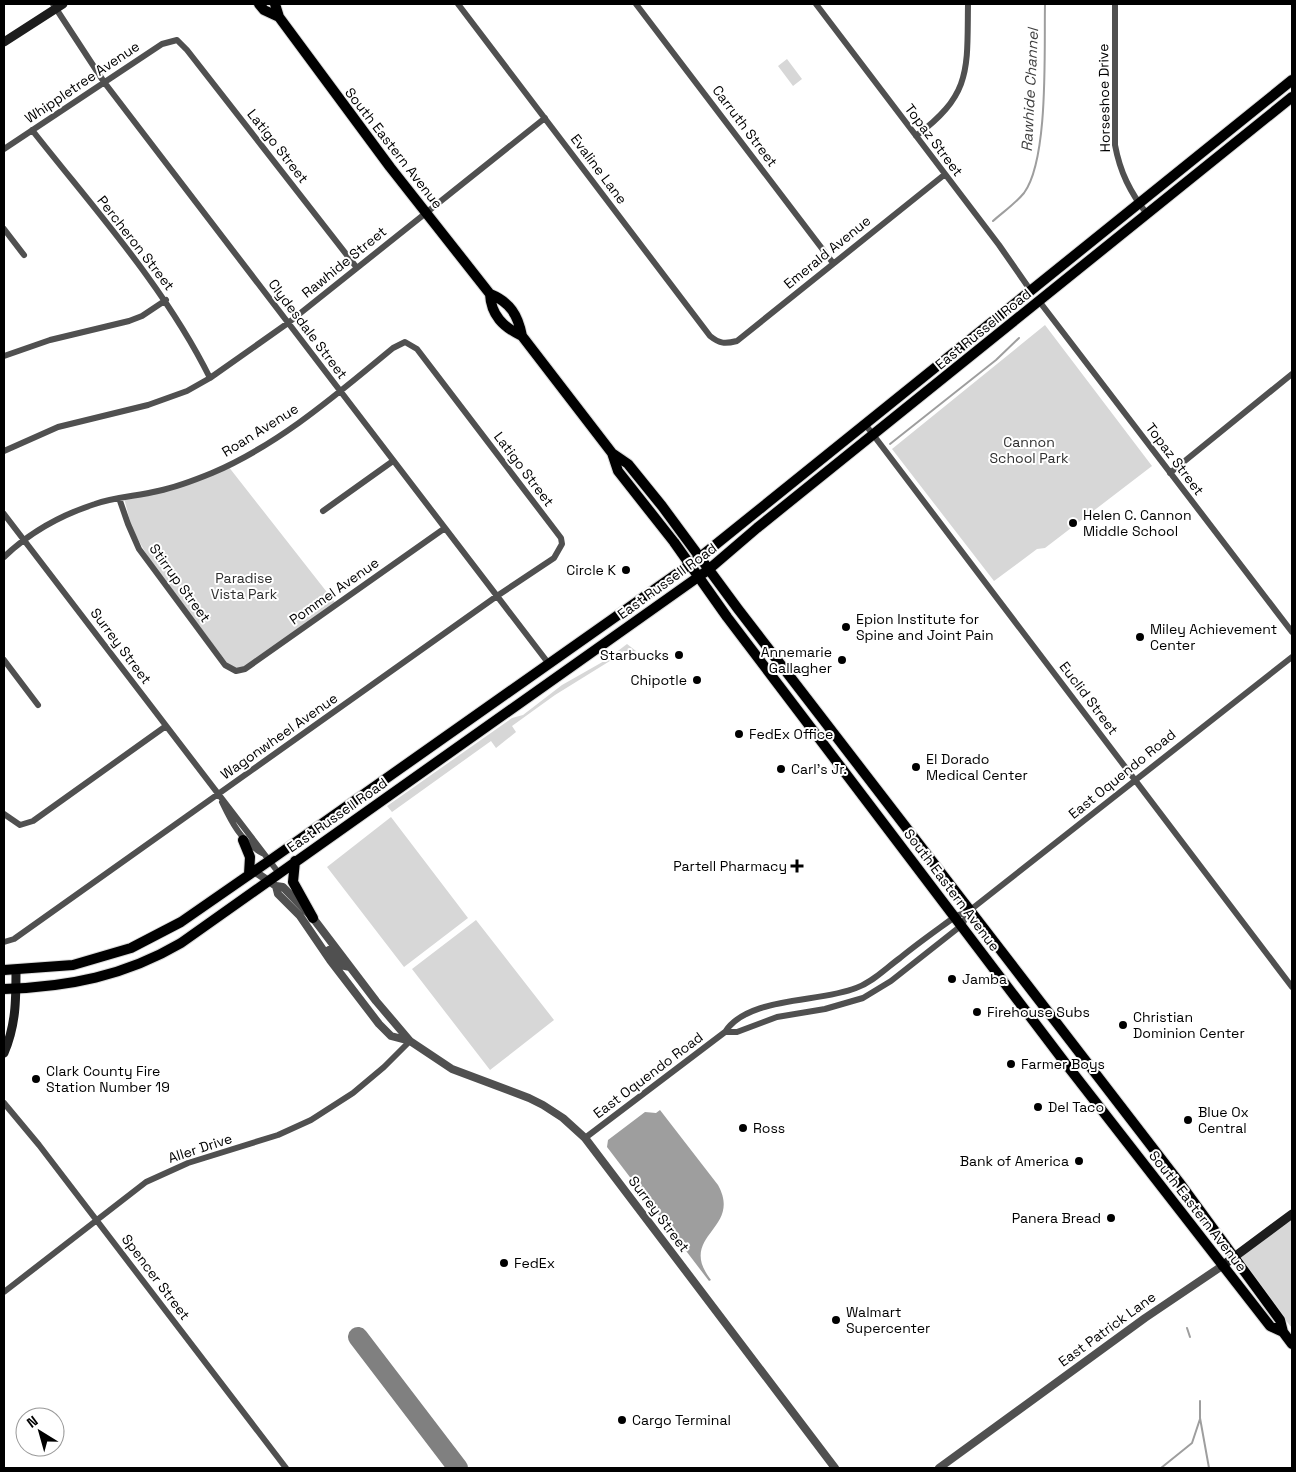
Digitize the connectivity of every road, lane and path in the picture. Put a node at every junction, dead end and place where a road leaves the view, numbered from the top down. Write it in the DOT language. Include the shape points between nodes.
graph roads {
  1 [pos="259,4"];
  2 [pos="275,4"];
  3 [pos="458,4"];
  4 [pos="636,4"];
  5 [pos="816,4"];
  6 [pos="968,4"];
  7 [pos="1115,4"];
  8 [pos="58,5"];
  9 [pos="279,17"];
  10 [pos="177,40"];
  11 [pos="4,42"];
  12 [pos="1292,80"];
  13 [pos="104,82"];
  14 [pos="1292,97"];
  15 [pos="544,118"];
  16 [pos="32,130"];
  17 [pos="916,136"];
  18 [pos="4,148"];
  19 [pos="944,175"];
  20 [pos="1139,203"];
  21 [pos="426,212"];
  22 [pos="1147,214"];
  23 [pos="4,229"];
  24 [pos="1096,238"];
  25 [pos="24,255"];
  26 [pos="833,263"];
  27 [pos="358,268"];
  28 [pos="1030,291"];
  29 [pos="490,294"];
  30 [pos="166,300"];
  31 [pos="1039,301"];
  32 [pos="288,323"];
  33 [pos="522,336"];
  34 [pos="405,342"];
  35 [pos="724,344"];
  36 [pos="4,356"];
  37 [pos="1292,374"];
  38 [pos="210,378"];
  39 [pos="340,391"];
  40 [pos="866,424"];
  41 [pos="874,435"];
  42 [pos="842,443"];
  43 [pos="4,451"];
  44 [pos="612,453"];
  45 [pos="850,454"];
  46 [pos="393,461"];
  47 [pos="1170,474"];
  48 [pos="119,498"];
  49 [pos="323,511"];
  50 [pos="4,514"];
  51 [pos="445,528"];
  52 [pos="24,540"];
  53 [pos="562,544"];
  54 [pos="4,557"];
  55 [pos="699,558"];
  56 [pos="690,564"];
  57 [pos="708,570"];
  58 [pos="698,577"];
  59 [pos="497,596"];
  60 [pos="1292,632"];
  61 [pos="1292,657"];
  62 [pos="4,660"];
  63 [pos="549,664"];
  64 [pos="236,671"];
  65 [pos="38,705"];
  66 [pos="482,712"];
  67 [pos="491,723"];
  68 [pos="166,726"];
  69 [pos="842,746"];
  70 [pos="833,757"];
  71 [pos="1134,779"];
  72 [pos="218,795"];
  73 [pos="4,814"];
  74 [pos="243,840"];
  75 [pos="262,853"];
  76 [pos="295,861"];
  77 [pos="269,862"];
  78 [pos="252,872"];
  79 [pos="278,872"];
  80 [pos="272,883"];
  81 [pos="969,911"];
  82 [pos="956,916"];
  83 [pos="314,918"];
  84 [pos="962,925"];
  85 [pos="315,936"];
  86 [pos="4,942"];
  87 [pos="350,967"];
  88 [pos="4,970"];
  89 [pos="16,970"];
  90 [pos="1292,988"];
  91 [pos="4,989"];
  92 [pos="16,989"];
  93 [pos="725,1032"];
  94 [pos="410,1041"];
  95 [pos="4,1053"];
  96 [pos="4,1103"];
  97 [pos="585,1138"];
  98 [pos="1292,1214"];
  99 [pos="96,1218"];
  100 [pos="1234,1257"];
  101 [pos="1222,1266"];
  102 [pos="4,1292"];
  103 [pos="1283,1332"];
  104 [pos="1292,1344"];
  105 [pos="286,1468"];
  106 [pos="835,1468"];
  107 [pos="939,1468"];
  1 -- 9 [label="main road, South Eastern Avenue"];
  2 -- 9 [label="main road, South Eastern Avenue"];
  3 -- 15 [label="street, Evaline Lane"];
  4 -- 26 [label="street, Carruth Street"];
  5 -- 17 [label="street, Topaz Street"];
  6 -- 17 [label="street" via="967,59 963,80 954,100 939,119"];
  7 -- 20 [label="street, Horseshoe Drive" via="1114,145 1122,174"];
  8 -- 11 [label="main road"];
  8 -- 13 [label="street, Clydesdale Street"];
  9 -- 21 [label="main road, South Eastern Avenue"];
  10 -- 13 [label="street, Whippletree Avenue" via="162,44"];
  10 -- 27 [label="street, Latigo Street"];
  12 -- 20 [label="main road, East Russell Road"];
  13 -- 16 [label="street, Whippletree Avenue"];
  13 -- 32 [label="street, Clydesdale Street"];
  14 -- 22 [label="main road, East Russell Road"];
  15 -- 21 [label="street, Rawhide Street"];
  15 -- 35 [label="street, Evaline Lane" via="710,336"];
  16 -- 18 [label="street, Whippletree Avenue"];
  16 -- 30 [label="street, Percheron Street"];
  17 -- 19 [label="street, Topaz Street"];
  19 -- 26 [label="street, Emerald Avenue"];
  19 -- 28 [label="street, Topaz Street"];
  20 -- 22 [label="street, Horseshoe Drive"];
  20 -- 24 [label="main road, East Russell Road"];
  21 -- 27 [label="street, Rawhide Street"];
  21 -- 29 [label="main road, South Eastern Avenue"];
  22 -- 31 [label="main road, East Russell Road"];
  23 -- 25 [label="street"];
  24 -- 28 [label="main road, East Russell Road"];
  24 -- 31 [label="main road" via="1090,248 1047,285"];
  26 -- 35 [label="street, Emerald Avenue" via="737,341"];
  27 -- 32 [label="street, Rawhide Street"];
  28 -- 40 [label="main road, East Russell Road"];
  29 -- 33 [label="main road, South Eastern Avenue" via="504,299 519,319"];
  29 -- 33 [label="main road, South Eastern Avenue" via="491,308 506,329"];
  30 -- 36 [label="street" via="129,321 50,340"];
  30 -- 38 [label="street, Percheron Street" via="191,338"];
  31 -- 41 [label="main road, East Russell Road"];
  31 -- 47 [label="street, Topaz Street"];
  32 -- 38 [label="street, Rawhide Street"];
  32 -- 39 [label="street, Clydesdale Street"];
  33 -- 44 [label="main road, South Eastern Avenue"];
  34 -- 39 [label="street, Roan Avenue"];
  34 -- 53 [label="street, Latigo Street" via="417,349 561,538"];
  37 -- 47 [label="street"];
  38 -- 43 [label="street, Rawhide Street" via="187,392 58,427"];
  39 -- 46 [label="street, Clydesdale Street"];
  39 -- 48 [label="street, Roan Avenue" via="251,454 214,472 160,491"];
  40 -- 41 [label="street, Euclid Street"];
  40 -- 42 [label="main road, East Russell Road"];
  41 -- 45 [label="main road, East Russell Road"];
  41 -- 71 [label="street, Euclid Street"];
  42 -- 45 [label="main road"];
  42 -- 55 [label="main road, East Russell Road"];
  44 -- 55 [label="main road, South Eastern Avenue" via="628,464"];
  44 -- 56 [label="main road, South Eastern Avenue" via="618,471"];
  45 -- 57 [label="main road, East Russell Road"];
  46 -- 49 [label="street"];
  46 -- 51 [label="street, Clydesdale Street"];
  47 -- 60 [label="street, Topaz Street"];
  48 -- 52 [label="street, Roan Avenue" via="64,516"];
  48 -- 64 [label="street, Stirrup Street" via="139,549 225,665"];
  50 -- 52 [label="street, Surrey Street"];
  51 -- 59 [label="street, Clydesdale Street"];
  51 -- 64 [label="street, Pommel Avenue" via="246,668"];
  52 -- 54 [label="street, Roan Avenue"];
  52 -- 68 [label="street, Surrey Street"];
  53 -- 59 [label="street, Wagonwheel Avenue" via="554,558"];
  55 -- 56 [label="main road, East Russell Road"];
  55 -- 57 [label="main road, South Eastern Avenue"];
  56 -- 58 [label="main road, South Eastern Avenue"];
  56 -- 63 [label="main road, East Russell Road"];
  57 -- 58 [label="main road, East Russell Road"];
  57 -- 69 [label="main road, South Eastern Avenue"];
  58 -- 67 [label="main road, East Russell Road"];
  58 -- 70 [label="main road, South Eastern Avenue"];
  59 -- 63 [label="street, Clydesdale Street"];
  59 -- 72 [label="street, Wagonwheel Avenue"];
  61 -- 71 [label="street, East Oquendo Road"];
  62 -- 65 [label="street"];
  63 -- 66 [label="main road, East Russell Road"];
  66 -- 67 [label="main road"];
  66 -- 77 [label="main road, East Russell Road"];
  67 -- 76 [label="main road, East Russell Road"];
  68 -- 72 [label="street, Surrey Street"];
  68 -- 73 [label="street" via="33,821 20,825"];
  69 -- 70 [label="main road"];
  69 -- 81 [label="main road, South Eastern Avenue"];
  70 -- 82 [label="main road, South Eastern Avenue"];
  71 -- 81 [label="street, East Oquendo Road"];
  71 -- 90 [label="street, Euclid Street"];
  72 -- 74 [label="street, Surrey Street"];
  72 -- 75 [label="street, Surrey Street"];
  72 -- 86 [label="street, Wagonwheel Avenue" via="14,939"];
  74 -- 75 [label="street, Surrey Street"];
  74 -- 78 [label="main road"];
  75 -- 77 [label="street, Surrey Street"];
  76 -- 79 [label="main road, East Russell Road"];
  76 -- 83 [label="main road" via="293,882"];
  77 -- 78 [label="main road, East Russell Road"];
  77 -- 79 [label="street, Surrey Street"];
  78 -- 80 [label="street, Surrey Street"];
  78 -- 89 [label="main road, East Russell Road" via="180,922 131,948 73,965"];
  79 -- 80 [label="main road, East Russell Road"];
  80 -- 83 [label="street, Surrey Street" via="283,887"];
  80 -- 85 [label="street, Surrey Street"];
  80 -- 92 [label="main road, East Russell Road" via="181,943 138,965 79,983"];
  81 -- 82 [label="street, East Oquendo Road"];
  81 -- 84 [label="street, East Oquendo Road"];
  81 -- 100 [label="main road, South Eastern Avenue"];
  82 -- 84 [label="main road, South Eastern Avenue"];
  82 -- 93 [label="street, East Oquendo Road" via="863,985 836,995 755,1011 732,1021"];
  83 -- 87 [label="street, Surrey Street"];
  84 -- 93 [label="street, East Oquendo Road" via="891,981 863,998 825,1009 777,1017 736,1032"];
  84 -- 101 [label="main road, South Eastern Avenue"];
  85 -- 87 [label="street" via="340,965"];
  85 -- 94 [label="street, Surrey Street" via="379,1024 391,1036"];
  87 -- 94 [label="street, Surrey Street"];
  88 -- 89 [label="main road, East Russell Road"];
  89 -- 92 [label="main road"];
  91 -- 92 [label="main road, East Russell Road"];
  92 -- 95 [label="main road" via="12,1034"];
  93 -- 97 [label="street, East Oquendo Road"];
  94 -- 97 [label="street, Surrey Street" via="472,1078 529,1098 563,1118"];
  94 -- 99 [label="street, Aller Drive" via="353,1094 311,1120 278,1135 164,1173 130,1192"];
  96 -- 99 [label="street, Spencer Street"];
  97 -- 106 [label="street, Surrey Street"];
  98 -- 100 [label="main road, East Patrick Lane"];
  99 -- 102 [label="street, Aller Drive"];
  99 -- 105 [label="street, Spencer Street"];
  100 -- 101 [label="main road, East Patrick Lane"];
  100 -- 103 [label="main road, South Eastern Avenue" via="1280,1320"];
  101 -- 103 [label="main road, South Eastern Avenue" via="1270,1326"];
  101 -- 107 [label="street, East Patrick Lane"];
  103 -- 104 [label="main road, South Eastern Avenue"];
}
